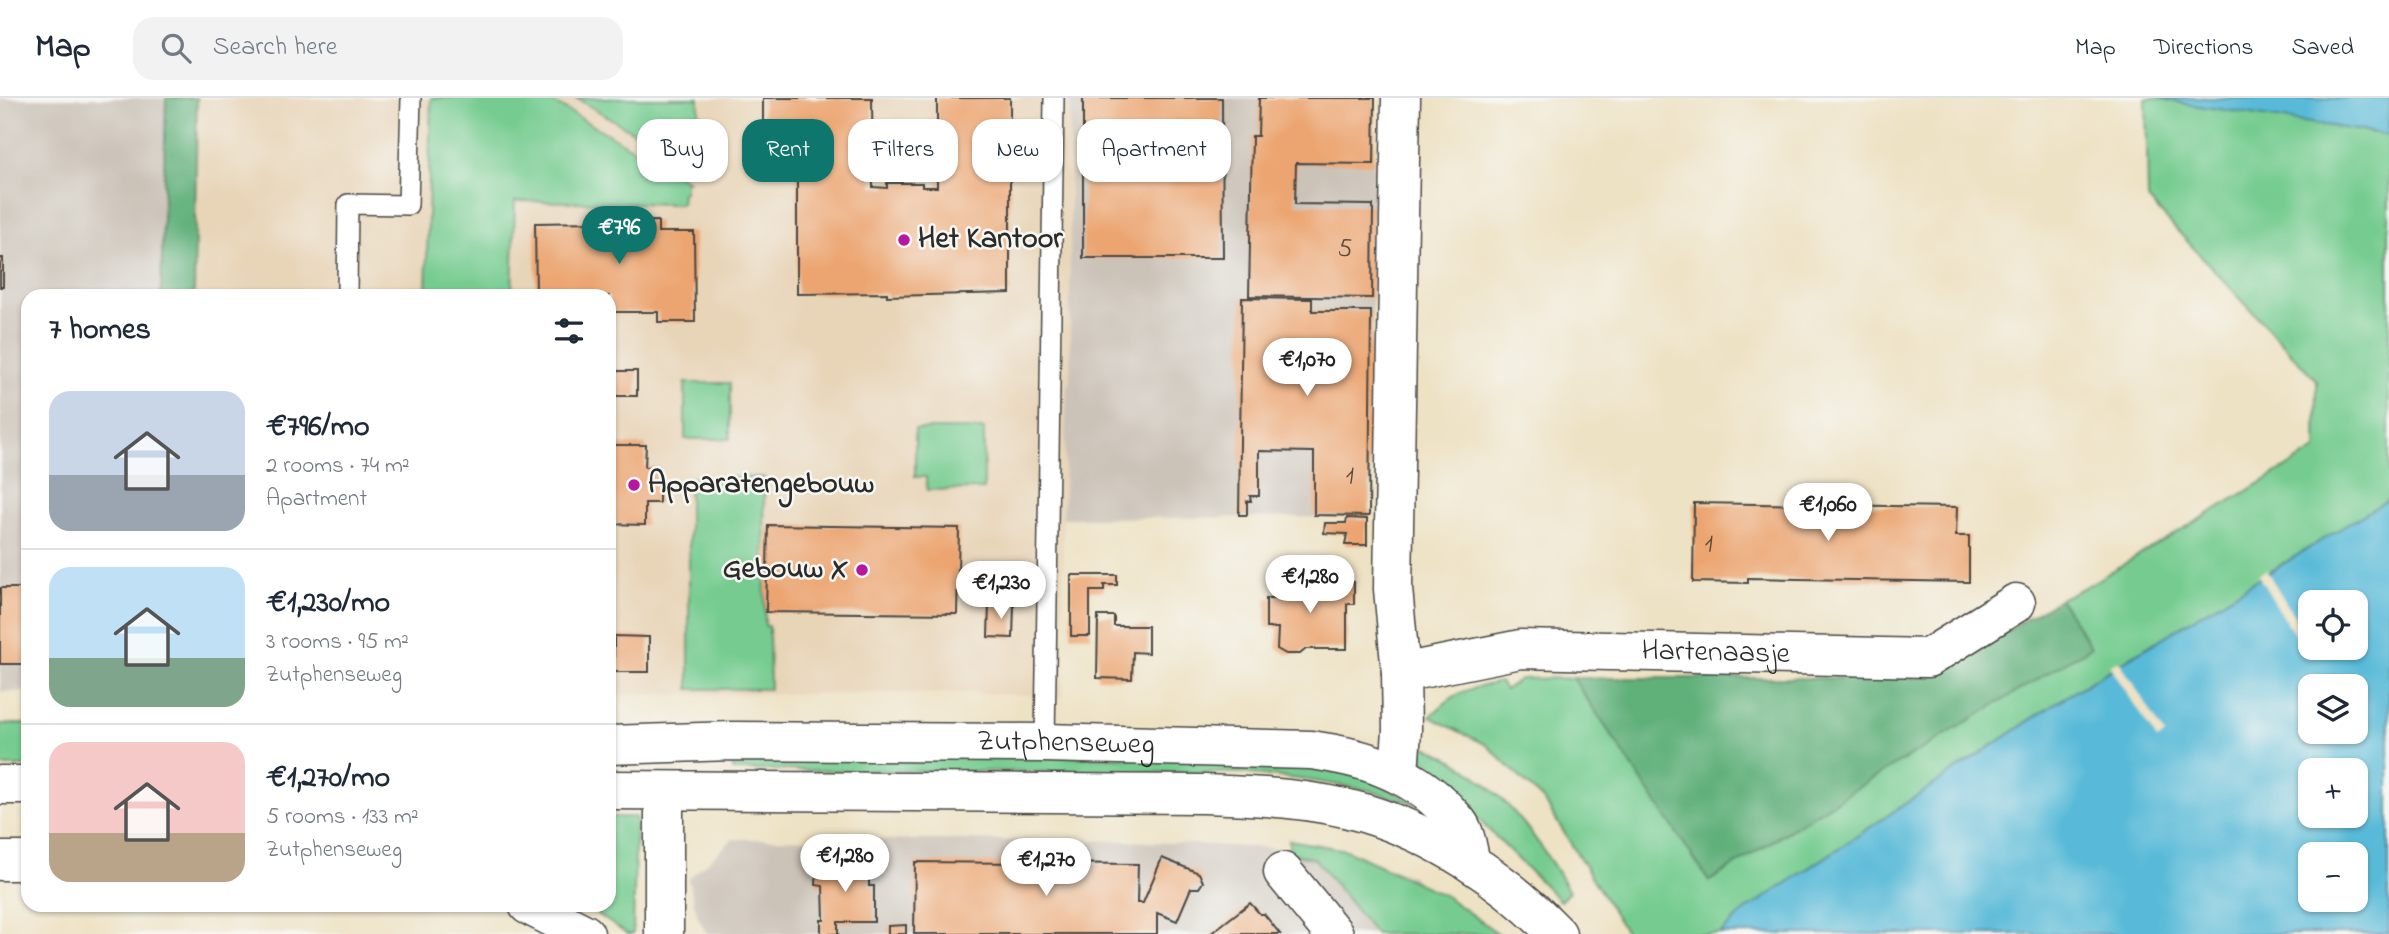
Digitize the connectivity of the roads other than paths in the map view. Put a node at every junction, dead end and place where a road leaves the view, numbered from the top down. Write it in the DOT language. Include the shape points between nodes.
graph roads {
  1 [pos="411,98"];
  2 [pos="1054,98"];
  3 [pos="1401,98"];
  4 [pos="347,289"];
  5 [pos="2016,603"];
  6 [pos="1401,673"];
  7 [pos="665,743"];
  8 [pos="1045,743"];
  9 [pos="616,745"];
  10 [pos="1399,773"];
  11 [pos="0,785"];
  12 [pos="21,785"];
  13 [pos="616,790"];
  14 [pos="664,791"];
  15 [pos="0,861"];
  16 [pos="21,861"];
  17 [pos="1471,863"];
  18 [pos="1283,872"];
  19 [pos="542,912"];
  20 [pos="585,934"];
  21 [pos="664,934"];
  22 [pos="1334,934"];
  23 [pos="1557,934"];
  1 -- 4 [label="lane" via="408,205 348,204"];
  2 -- 8 [label="lane"];
  3 -- 6 [label="street" via="1393,589"];
  5 -- 6 [label="street, Hartenaasje" via="1928,658 1520,649"];
  6 -- 10 [label="street"];
  7 -- 8 [label="street, Zutphenseweg"];
  7 -- 9 [label="street, Zutphenseweg"];
  7 -- 14 [label="street"];
  8 -- 10 [label="street, Zutphenseweg" via="1311,750"];
  10 -- 17 [label="street, Zutphenseweg" via="1436,799 1461,826"];
  11 -- 12 [label="street"];
  13 -- 14 [label="street, Zutphenseweg"];
  14 -- 17 [label="street, Zutphenseweg" via="1281,798 1364,813"];
  14 -- 21 [label="street"];
  15 -- 16 [label="street"];
  17 -- 23 [label="street, Zutphenseweg" via="1524,901"];
  18 -- 22 [label="street"];
  19 -- 20 [label="street"];
}
